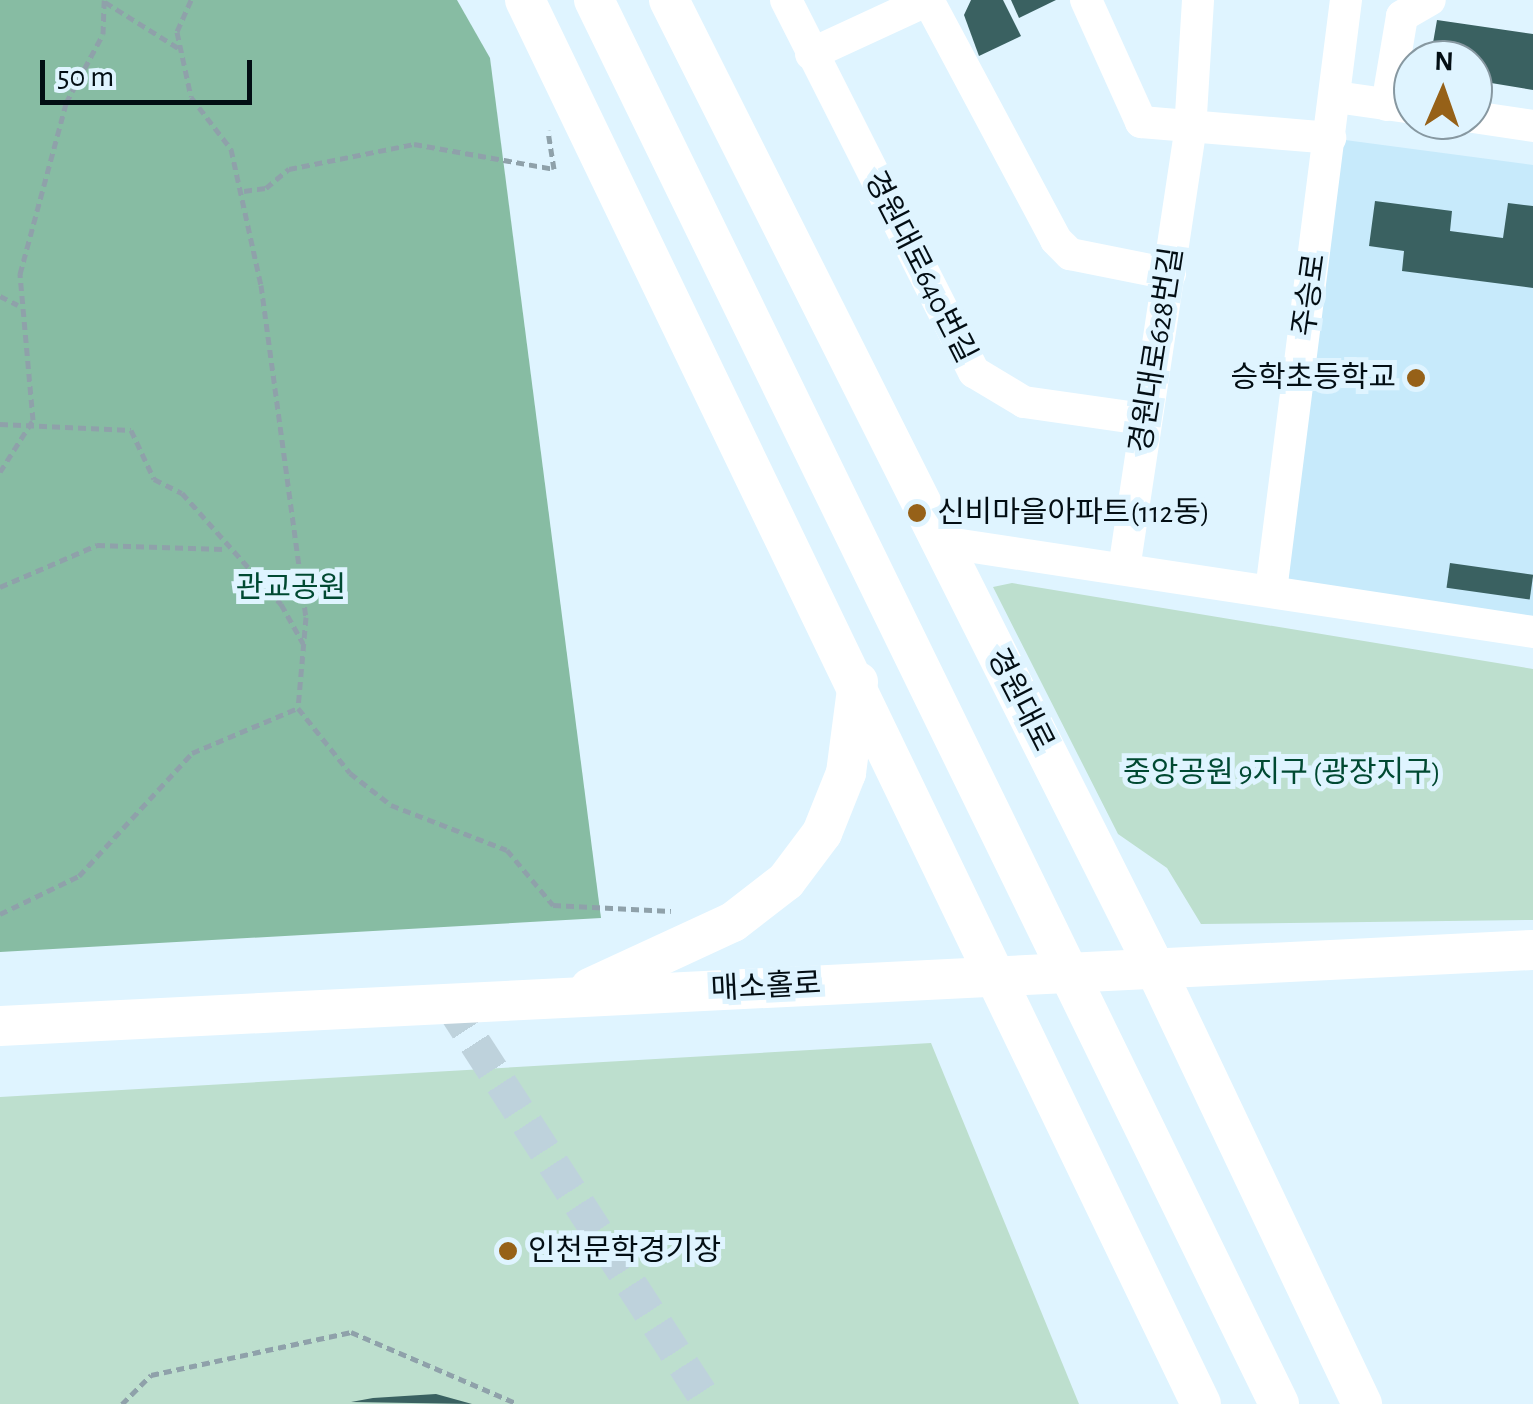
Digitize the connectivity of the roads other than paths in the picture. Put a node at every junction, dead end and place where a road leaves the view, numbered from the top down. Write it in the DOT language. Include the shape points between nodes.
graph roads {
  1 [pos="525,0"];
  2 [pos="594,0"];
  3 [pos="669,0"];
  4 [pos="786,0"];
  5 [pos="1086,0"];
  6 [pos="1198,0"];
  7 [pos="1346,0"];
  8 [pos="1430,0"];
  9 [pos="1401,40"];
  10 [pos="811,54"];
  11 [pos="1336,97"];
  12 [pos="1393,105"];
  13 [pos="1493,121"];
  14 [pos="1533,126"];
  15 [pos="1190,131"];
  16 [pos="1330,138"];
  17 [pos="1170,274"];
  18 [pos="1144,419"];
  19 [pos="941,542"];
  20 [pos="1124,569"];
  21 [pos="1270,590"];
  22 [pos="1533,632"];
  23 [pos="858,682"];
  24 [pos="1533,950"];
  25 [pos="1155,968"];
  26 [pos="1002,976"];
  27 [pos="573,996"];
  28 [pos="0,1026"];
  29 [pos="1201,1404"];
  30 [pos="1280,1404"];
  31 [pos="1362,1404"];
  1 -- 23 [label="main road"];
  2 -- 30 [label="main road"];
  3 -- 19 [label="main road, 경원대로"];
  4 -- 10 [label="street, 경원대로640번길"];
  5 -- 15 [label="street" via="1141,122"];
  6 -- 15 [label="street"];
  7 -- 11 [label="street, 주승로"];
  8 -- 9 [label="street" via="1402,16"];
  10 -- 17 [label="street" via="928,0 1056,240 1070,254"];
  10 -- 18 [label="street, 경원대로640번길" via="974,372 1024,402"];
  11 -- 12 [label="street"];
  11 -- 16 [label="street, 주승로"];
  13 -- 14 [label="street"];
  15 -- 16 [label="street"];
  15 -- 17 [label="street, 경원대로628번길"];
  16 -- 21 [label="street, 주승로"];
  17 -- 18 [label="street, 경원대로628번길"];
  18 -- 20 [label="street, 경원대로628번길"];
  19 -- 20 [label="street"];
  19 -- 25 [label="main road, 경원대로"];
  20 -- 21 [label="street"];
  21 -- 22 [label="street"];
  23 -- 26 [label="main road"];
  23 -- 27 [label="main road" via="846,772 822,832 786,881 733,922"];
  24 -- 25 [label="main road, 매소홀로"];
  25 -- 26 [label="main road, 매소홀로"];
  25 -- 31 [label="main road, 경원대로"];
  26 -- 27 [label="main road, 매소홀로"];
  26 -- 29 [label="main road"];
  27 -- 28 [label="main road, 매소홀로"];
}
